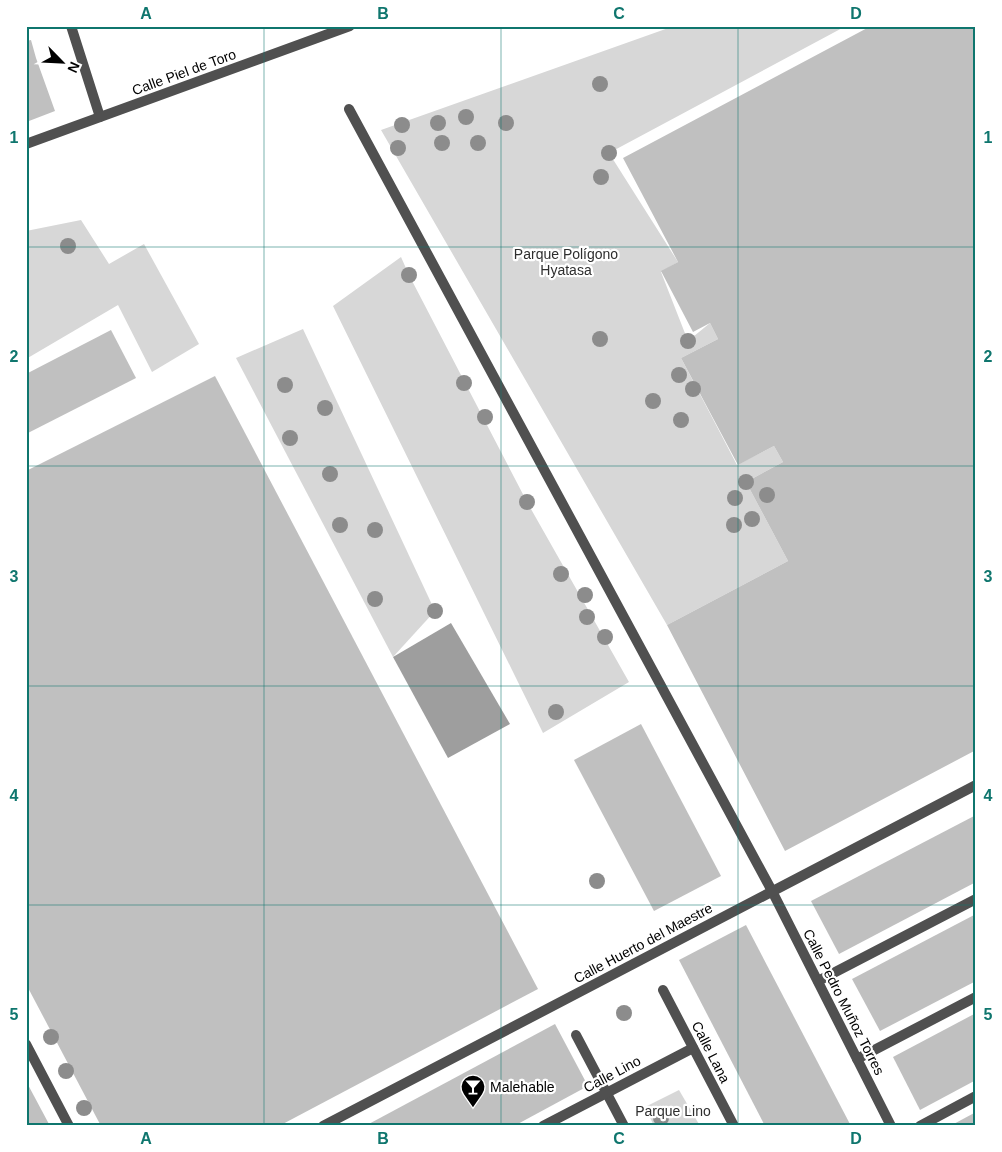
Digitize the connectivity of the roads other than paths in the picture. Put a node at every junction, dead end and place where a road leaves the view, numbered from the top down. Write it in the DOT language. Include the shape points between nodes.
graph roads {
  1 [pos="71,26"];
  2 [pos="350,26"];
  3 [pos="349,109"];
  4 [pos="100,117"];
  5 [pos="26,144"];
  6 [pos="976,785"];
  7 [pos="772,891"];
  8 [pos="976,899"];
  9 [pos="818,981"];
  10 [pos="663,990"];
  11 [pos="976,997"];
  12 [pos="576,1035"];
  13 [pos="26,1044"];
  14 [pos="693,1048"];
  15 [pos="857,1059"];
  16 [pos="606,1093"];
  17 [pos="976,1096"];
  18 [pos="69,1126"];
  19 [pos="323,1126"];
  20 [pos="543,1126"];
  21 [pos="624,1126"];
  22 [pos="734,1126"];
  23 [pos="891,1126"];
  24 [pos="920,1126"];
  1 -- 4 [label="street"];
  2 -- 4 [label="street, Calle Piel de Toro"];
  3 -- 7 [label="street, Calle Pedro Muñoz Torres"];
  4 -- 5 [label="street, Calle Piel de Toro"];
  6 -- 7 [label="street, Calle Huerto del Maestre"];
  7 -- 9 [label="street, Calle Pedro Muñoz Torres"];
  7 -- 19 [label="street, Calle Huerto del Maestre"];
  8 -- 9 [label="street"];
  9 -- 15 [label="street, Calle Pedro Muñoz Torres"];
  10 -- 14 [label="street, Calle Lana"];
  11 -- 15 [label="street"];
  12 -- 16 [label="street"];
  13 -- 18 [label="street"];
  14 -- 16 [label="street, Calle Lino"];
  14 -- 22 [label="street, Calle Lana"];
  15 -- 23 [label="street, Calle Pedro Muñoz Torres"];
  16 -- 20 [label="street, Calle Lino"];
  16 -- 21 [label="street"];
  17 -- 24 [label="street"];
}
